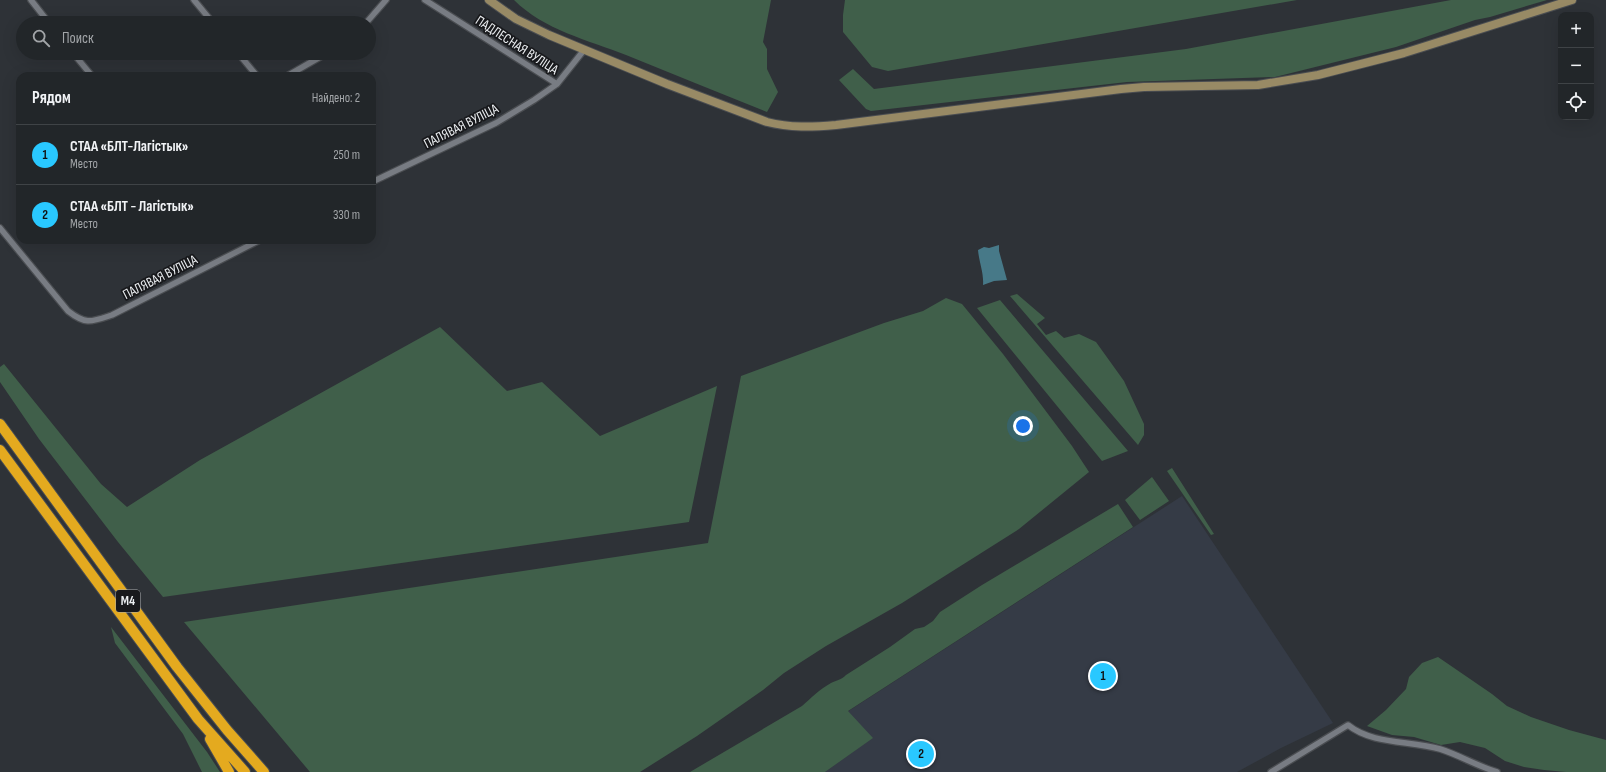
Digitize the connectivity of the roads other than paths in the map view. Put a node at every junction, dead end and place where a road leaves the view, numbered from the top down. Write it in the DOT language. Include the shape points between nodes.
graph roads {
  1 [pos="31,0"];
  2 [pos="194,0"];
  3 [pos="386,0"];
  4 [pos="425,0"];
  5 [pos="489,0"];
  6 [pos="1572,0"];
  7 [pos="44,16"];
  8 [pos="207,16"];
  9 [pos="372,16"];
  10 [pos="584,50"];
  11 [pos="79,60"];
  12 [pos="244,60"];
  13 [pos="315,60"];
  14 [pos="89,72"];
  15 [pos="254,72"];
  16 [pos="294,72"];
  17 [pos="556,84"];
  18 [pos="376,180"];
  19 [pos="0,228"];
  20 [pos="252,244"];
  21 [pos="0,424"];
  22 [pos="0,450"];
  23 [pos="198,718"];
  24 [pos="229,772"];
  25 [pos="245,772"];
  26 [pos="264,772"];
  27 [pos="1271,772"];
  28 [pos="1497,772"];
  1 -- 7 [label="street"];
  2 -- 8 [label="street"];
  3 -- 9 [label="street"];
  4 -- 17 [label="street, ПАДЛЕСНАЯ ВУЛІЦА"];
  5 -- 10 [label="street" via="532,28"];
  6 -- 10 [label="street" via="1375,61 1318,75 1258,85 1121,89 816,126 789,127 767,122"];
  10 -- 17 [label="street, ПАЛЯВАЯ ВУЛІЦА"];
  11 -- 14 [label="street"];
  12 -- 15 [label="street"];
  13 -- 16 [label="street"];
  17 -- 18 [label="street, ПАЛЯВАЯ ВУЛІЦА" via="496,123"];
  19 -- 20 [label="street, ПАЛЯВАЯ ВУЛІЦА" via="68,311 79,320 92,322 112,315"];
  21 -- 26 [label="highway, М4" via="177,668"];
  22 -- 23 [label="highway, М4"];
  23 -- 24 [label="highway"];
  23 -- 25 [label="highway, М4"];
  27 -- 28 [label="street" via="1348,725 1369,736 1439,749"];
}
